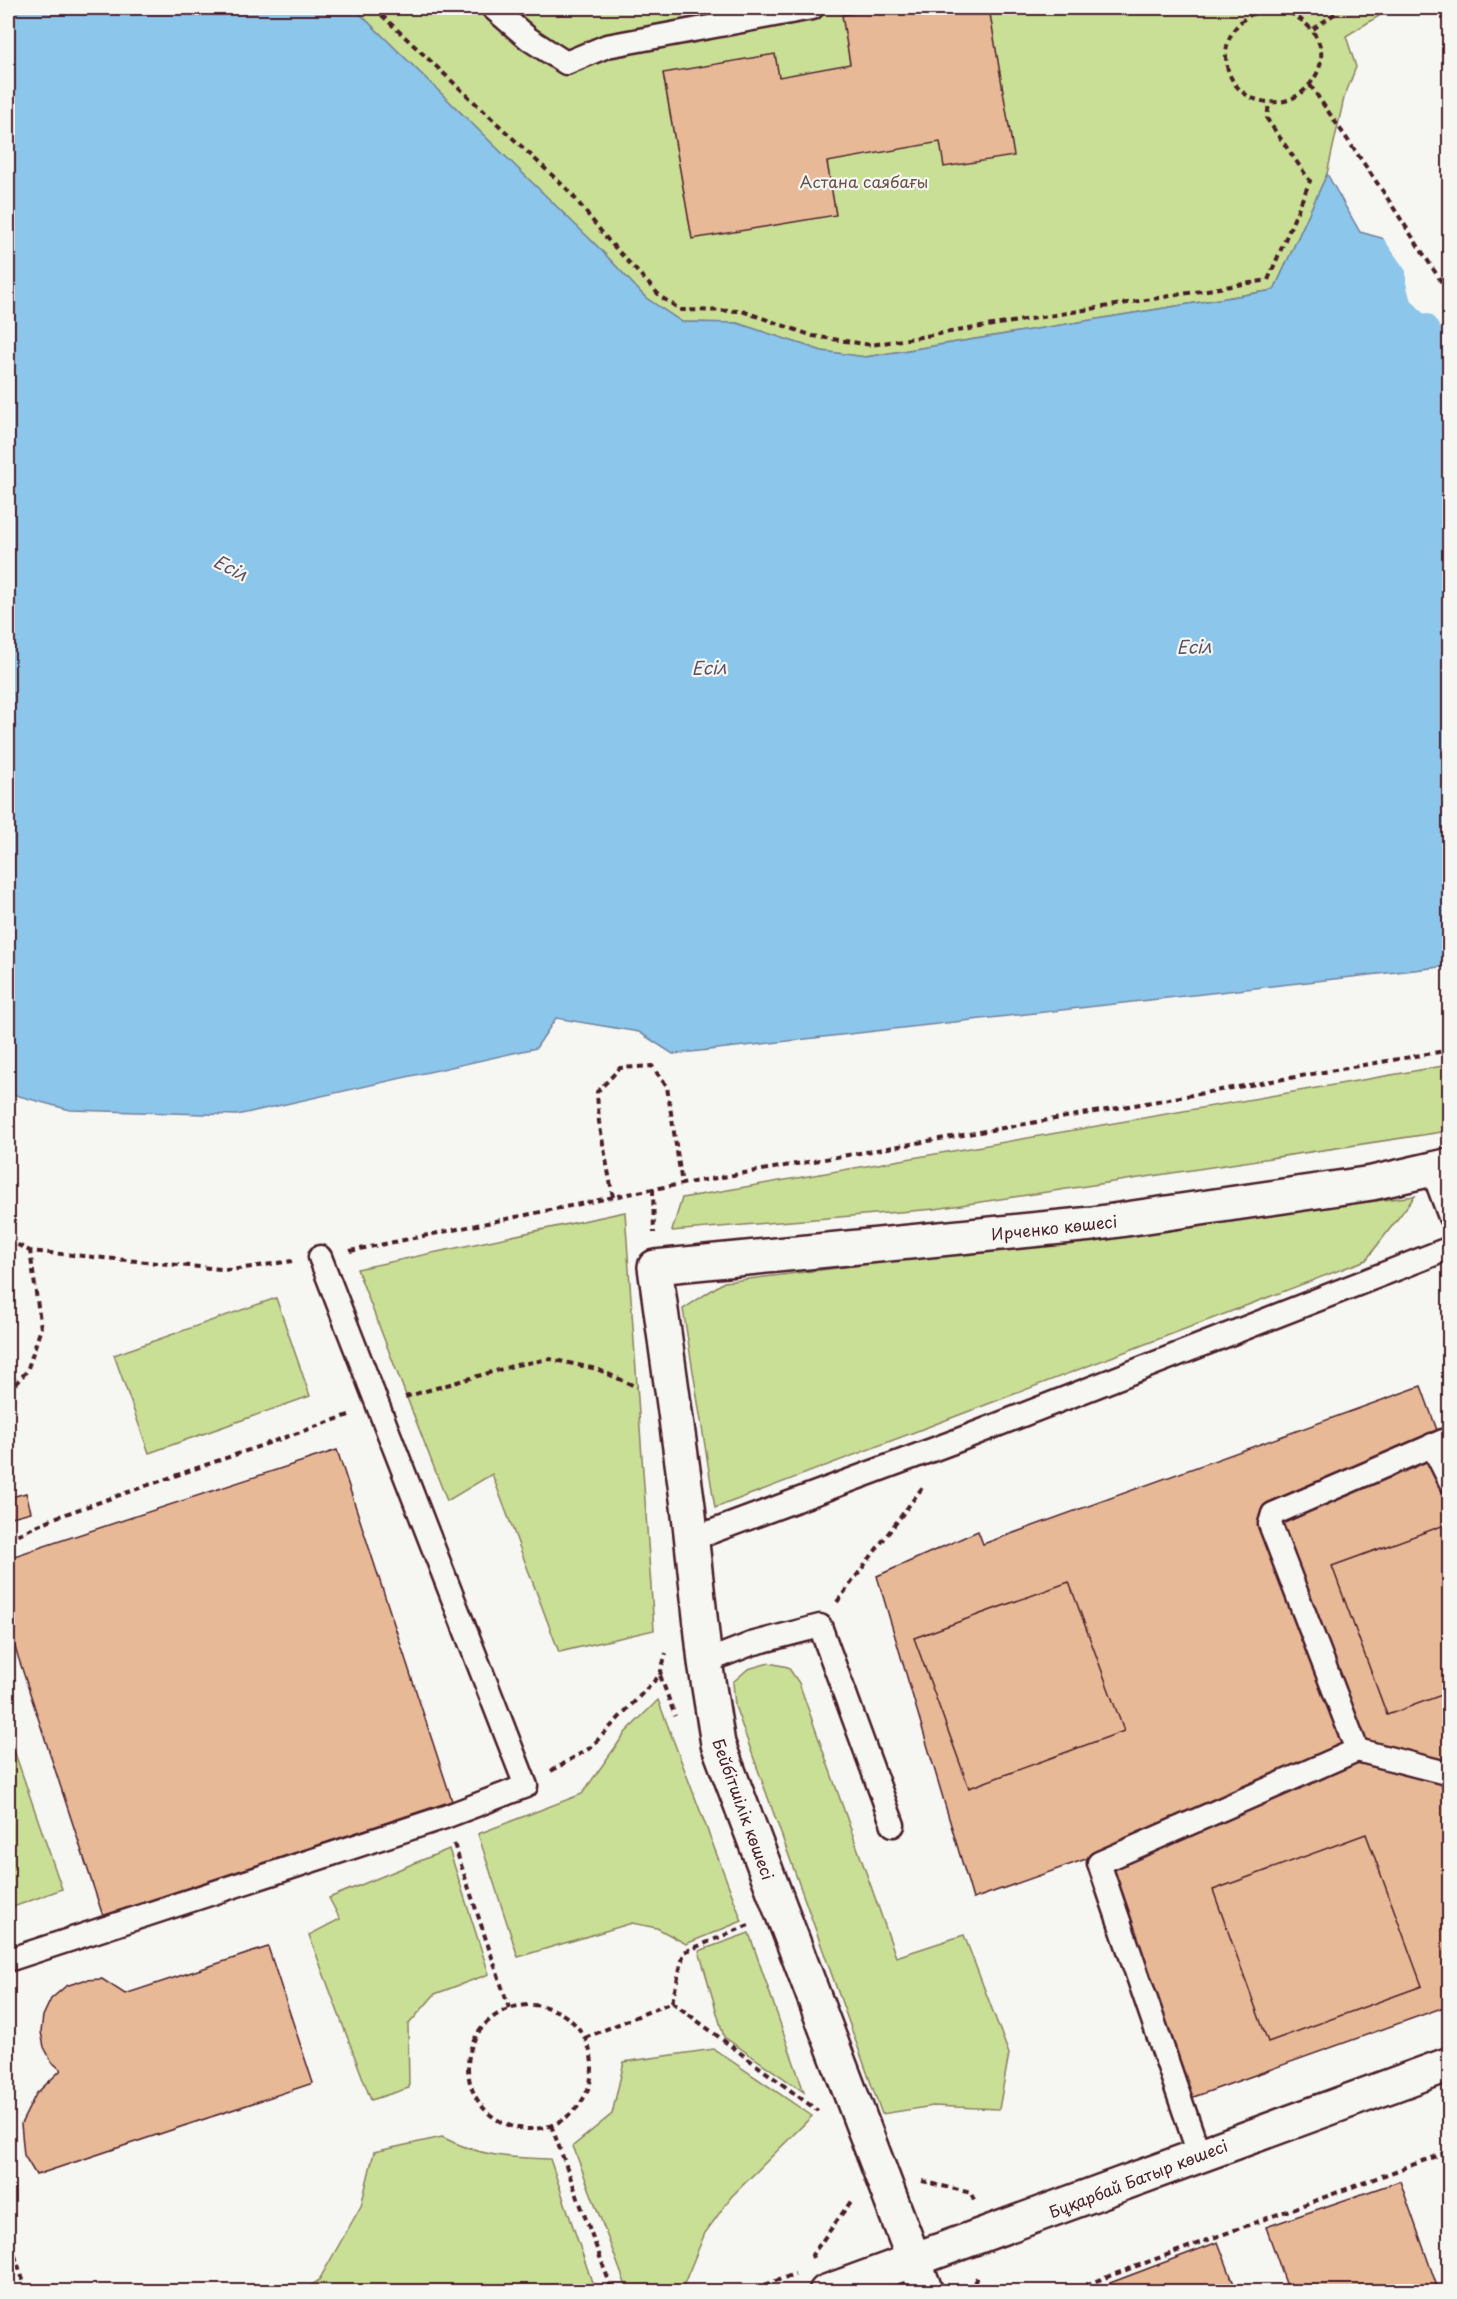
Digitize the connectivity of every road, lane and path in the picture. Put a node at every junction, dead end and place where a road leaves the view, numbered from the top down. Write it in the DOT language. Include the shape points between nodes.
graph roads {
  1 [pos="374,8"];
  2 [pos="493,8"];
  3 [pos="812,8"];
  4 [pos="1249,8"];
  5 [pos="1260,8"];
  6 [pos="1274,8"];
  7 [pos="1295,8"];
  8 [pos="1343,8"];
  9 [pos="1252,13"];
  10 [pos="1294,13"];
  11 [pos="1313,29"];
  12 [pos="1310,85"];
  13 [pos="1269,103"];
  14 [pos="1449,295"];
  15 [pos="1449,1050"];
  16 [pos="1441,1167"];
  17 [pos="682,1184"];
  18 [pos="653,1189"];
  19 [pos="613,1197"];
  20 [pos="1449,1217"];
  21 [pos="8,1240"];
  22 [pos="1449,1248"];
  23 [pos="30,1251"];
  24 [pos="320,1257"];
  25 [pos="655,1267"];
  26 [pos="644,1390"];
  27 [pos="8,1392"];
  28 [pos="378,1404"];
  29 [pos="956,1441"];
  30 [pos="1441,1441"];
  31 [pos="1449,1481"];
  32 [pos="8,1539"];
  33 [pos="692,1539"];
  34 [pos="820,1626"];
  35 [pos="705,1662"];
  36 [pos="676,1718"];
  37 [pos="1357,1750"];
  38 [pos="1449,1774"];
  39 [pos="526,1786"];
  40 [pos="446,1817"];
  41 [pos="893,1825"];
  42 [pos="753,1923"];
  43 [pos="8,1960"];
  44 [pos="672,2002"];
  45 [pos="509,2008"];
  46 [pos="585,2038"];
  47 [pos="1449,2064"];
  48 [pos="828,2118"];
  49 [pos="550,2125"];
  50 [pos="1449,2151"];
  51 [pos="1199,2154"];
  52 [pos="8,2235"];
  53 [pos="914,2260"];
  54 [pos="816,2281"];
  55 [pos="27,2292"];
  56 [pos="614,2292"];
  57 [pos="745,2292"];
  58 [pos="926,2292"];
  59 [pos="1066,2292"];
  1 -- 13 [label="path" via="569,191 661,297 681,310 742,311 813,336 871,345 1268,280 1310,181 1268,119"];
  2 -- 3 [label="lane" via="529,39 566,63 607,46"];
  4 -- 9 [label="path"];
  5 -- 6 [label="path"];
  5 -- 9 [label="path"];
  6 -- 10 [label="path"];
  7 -- 10 [label="path"];
  8 -- 11 [label="path"];
  9 -- 13 [label="path" via="1233,28 1226,43 1225,60 1239,89"];
  10 -- 11 [label="path"];
  11 -- 12 [label="path" via="1320,58"];
  12 -- 13 [label="path" via="1299,95"];
  12 -- 14 [label="path"];
  15 -- 17 [label="path"];
  16 -- 20 [label="lane"];
  16 -- 25 [label="street, Ирченко көшесі" via="1371,1183 1092,1224"];
  17 -- 18 [label="path"];
  17 -- 19 [label="path" via="667,1087 652,1066 620,1068 597,1092"];
  18 -- 19 [label="path"];
  18 -- 25 [label="path"];
  19 -- 24 [label="path"];
  21 -- 23 [label="path"];
  22 -- 29 [label="lane"];
  23 -- 24 [label="path" via="231,1270"];
  23 -- 27 [label="path" via="41,1328 27,1371"];
  24 -- 28 [label="lane"];
  25 -- 33 [label="street, Бейбітшілік көшесі"];
  26 -- 28 [label="path" via="597,1369 550,1359"];
  28 -- 32 [label="path" via="54,1518"];
  28 -- 39 [label="lane"];
  29 -- 33 [label="lane"];
  29 -- 34 [label="path"];
  30 -- 31 [label="lane"];
  30 -- 37 [label="lane" via="1273,1514 1270,1524"];
  33 -- 35 [label="street, Бейбітшілік көшесі"];
  34 -- 35 [label="lane" via="752,1644"];
  34 -- 41 [label="lane"];
  35 -- 53 [label="street, Бейбітшілік көшесі" via="718,1744"];
  36 -- 39 [label="path" via="660,1675 590,1748"];
  37 -- 38 [label="lane"];
  37 -- 51 [label="lane" via="1099,1863"];
  39 -- 40 [label="lane"];
  40 -- 43 [label="lane"];
  40 -- 45 [label="path"];
  42 -- 44 [label="path" via="684,1952"];
  44 -- 46 [label="path"];
  44 -- 48 [label="path"];
  45 -- 46 [label="path" via="544,2006 575,2023"];
  45 -- 49 [label="path" via="494,2016 472,2044 469,2079 485,2110 499,2120 525,2127"];
  46 -- 49 [label="path" via="592,2072 588,2089 579,2105"];
  47 -- 51 [label="street, Бұқарбай Батыр көшесі"];
  49 -- 56 [label="path"];
  50 -- 59 [label="path"];
  51 -- 53 [label="street, Бұқарбай Батыр көшесі"];
  52 -- 55 [label="path"];
  53 -- 54 [label="street, Бұқарбай Батыр көшесі"];
  53 -- 58 [label="street, Бейбітшілік көшесі"];
  54 -- 57 [label="path"];
}
